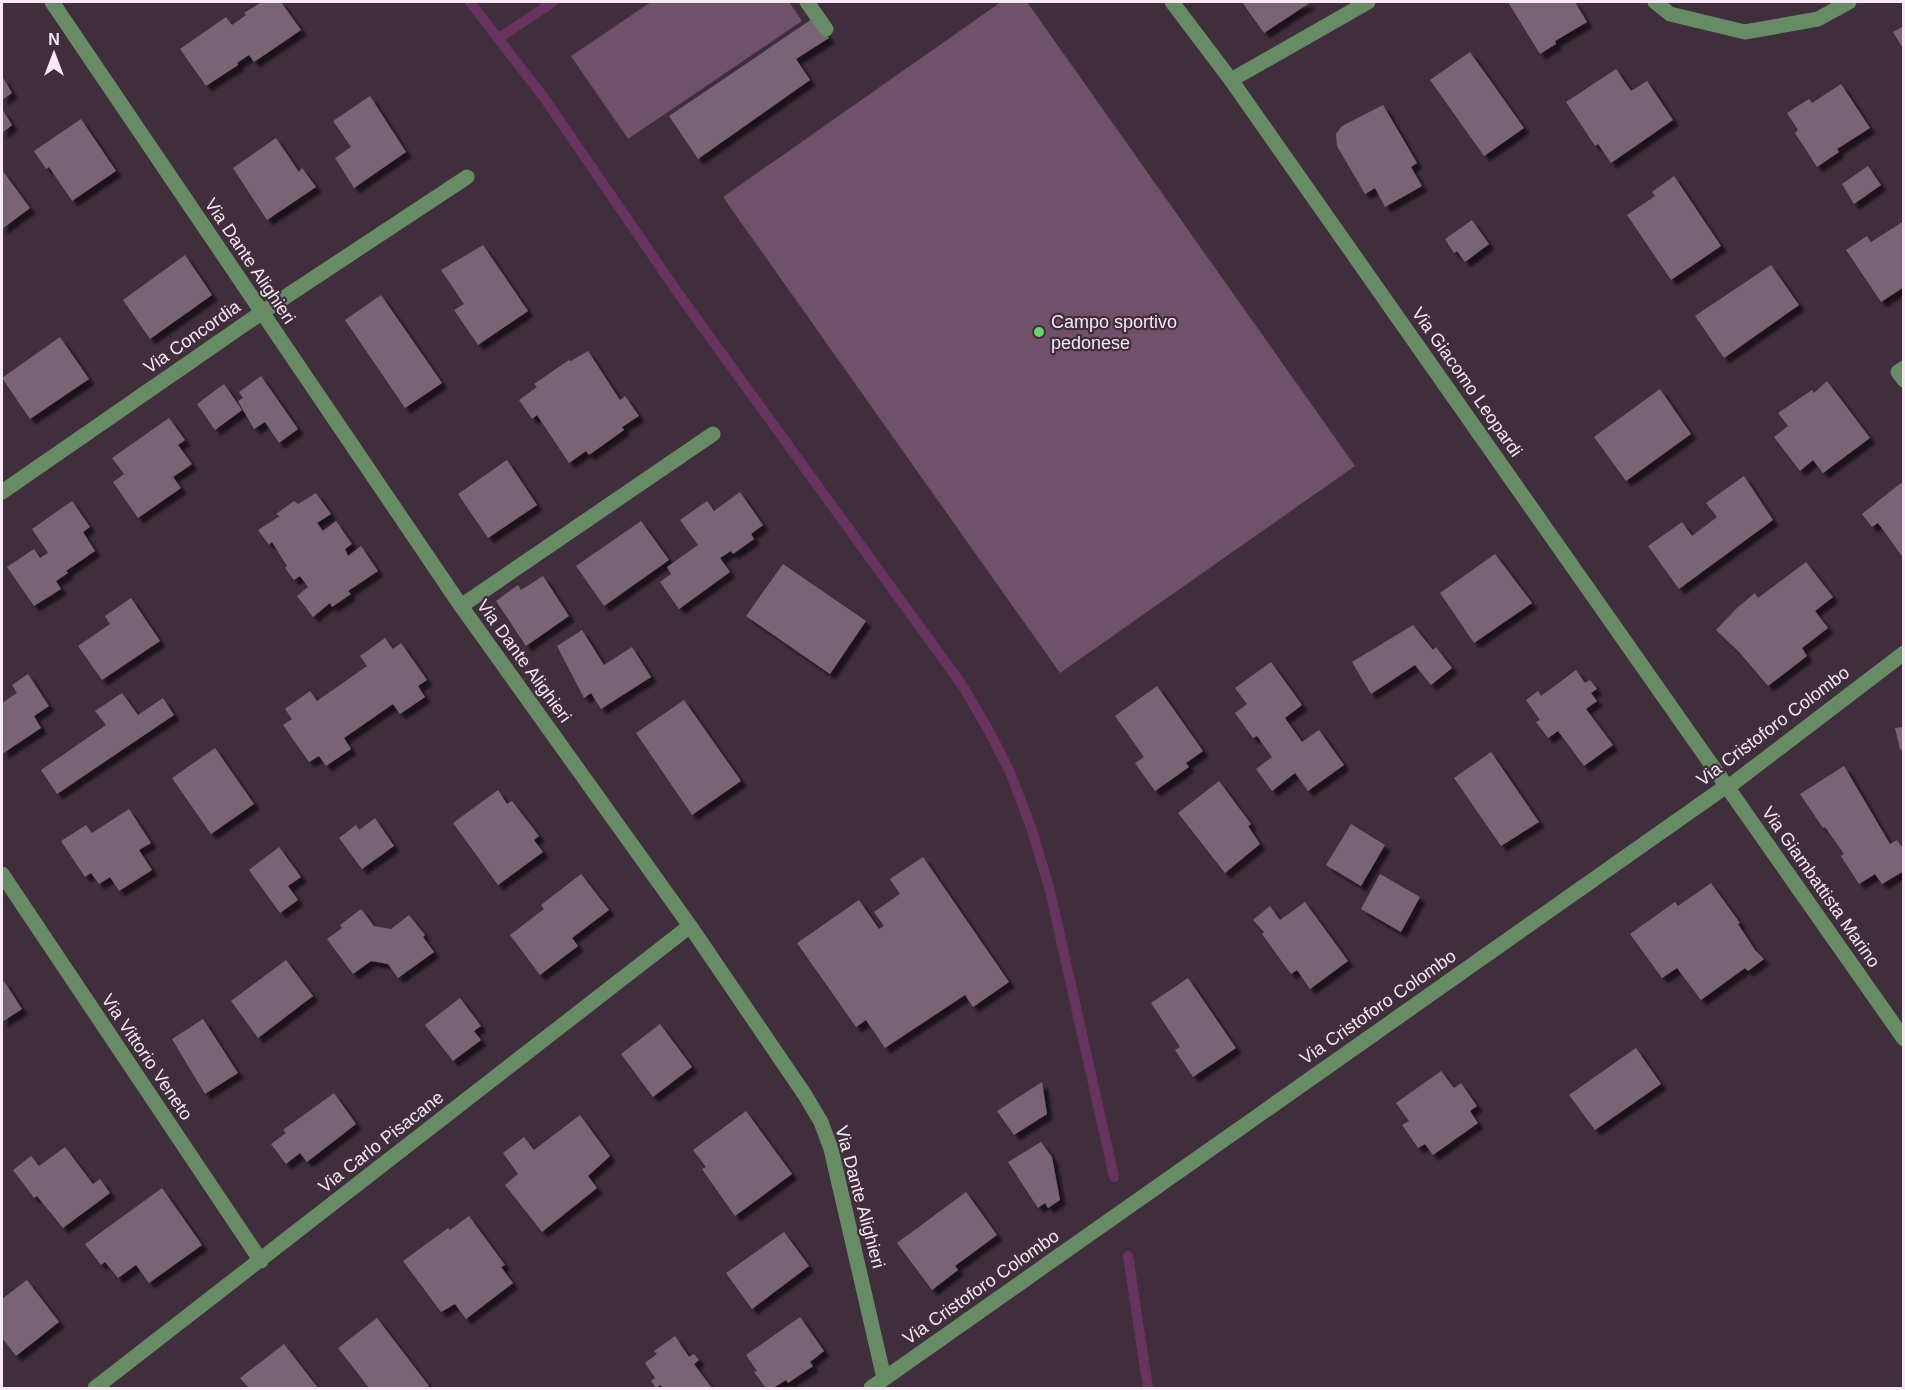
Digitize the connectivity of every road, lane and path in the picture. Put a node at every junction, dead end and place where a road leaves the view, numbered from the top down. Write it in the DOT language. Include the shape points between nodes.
graph roads {
  1 [pos="52,2"];
  2 [pos="807,2"];
  3 [pos="1172,2"];
  4 [pos="1368,2"];
  5 [pos="1655,2"];
  6 [pos="1849,2"];
  7 [pos="826,29"];
  8 [pos="1231,80"];
  9 [pos="467,177"];
  10 [pos="261,313"];
  11 [pos="1904,368"];
  12 [pos="1904,380"];
  13 [pos="713,434"];
  14 [pos="2,492"];
  15 [pos="461,606"];
  16 [pos="1904,653"];
  17 [pos="1727,788"];
  18 [pos="2,873"];
  19 [pos="690,926"];
  20 [pos="1904,1039"];
  21 [pos="261,1261"];
  22 [pos="884,1378"];
  23 [pos="95,1389"];
  24 [pos="871,1389"];
  1 -- 10 [label="street, Via Dante Alighieri"];
  2 -- 7 [label="street"];
  3 -- 8 [label="street, Via Giacomo Leopardi"];
  4 -- 8 [label="street"];
  5 -- 6 [label="street" via="1670,14 1744,32 1818,19"];
  8 -- 17 [label="street, Via Giacomo Leopardi"];
  9 -- 10 [label="street, Via Concordia"];
  10 -- 14 [label="street, Via Concordia"];
  10 -- 15 [label="street, Via Dante Alighieri"];
  11 -- 12 [label="street" via="1898,372"];
  13 -- 15 [label="street"];
  15 -- 19 [label="street, Via Dante Alighieri"];
  16 -- 17 [label="street, Via Cristoforo Colombo"];
  17 -- 20 [label="street, Via Giambattista Marino"];
  17 -- 22 [label="street, Via Cristoforo Colombo"];
  18 -- 21 [label="street, Via Vittorio Veneto"];
  19 -- 21 [label="street, Via Carlo Pisacane"];
  19 -- 22 [label="street, Via Dante Alighieri" via="821,1122 839,1178"];
  21 -- 23 [label="street, Via Carlo Pisacane"];
  22 -- 24 [label="street, Via Cristoforo Colombo"];
}
